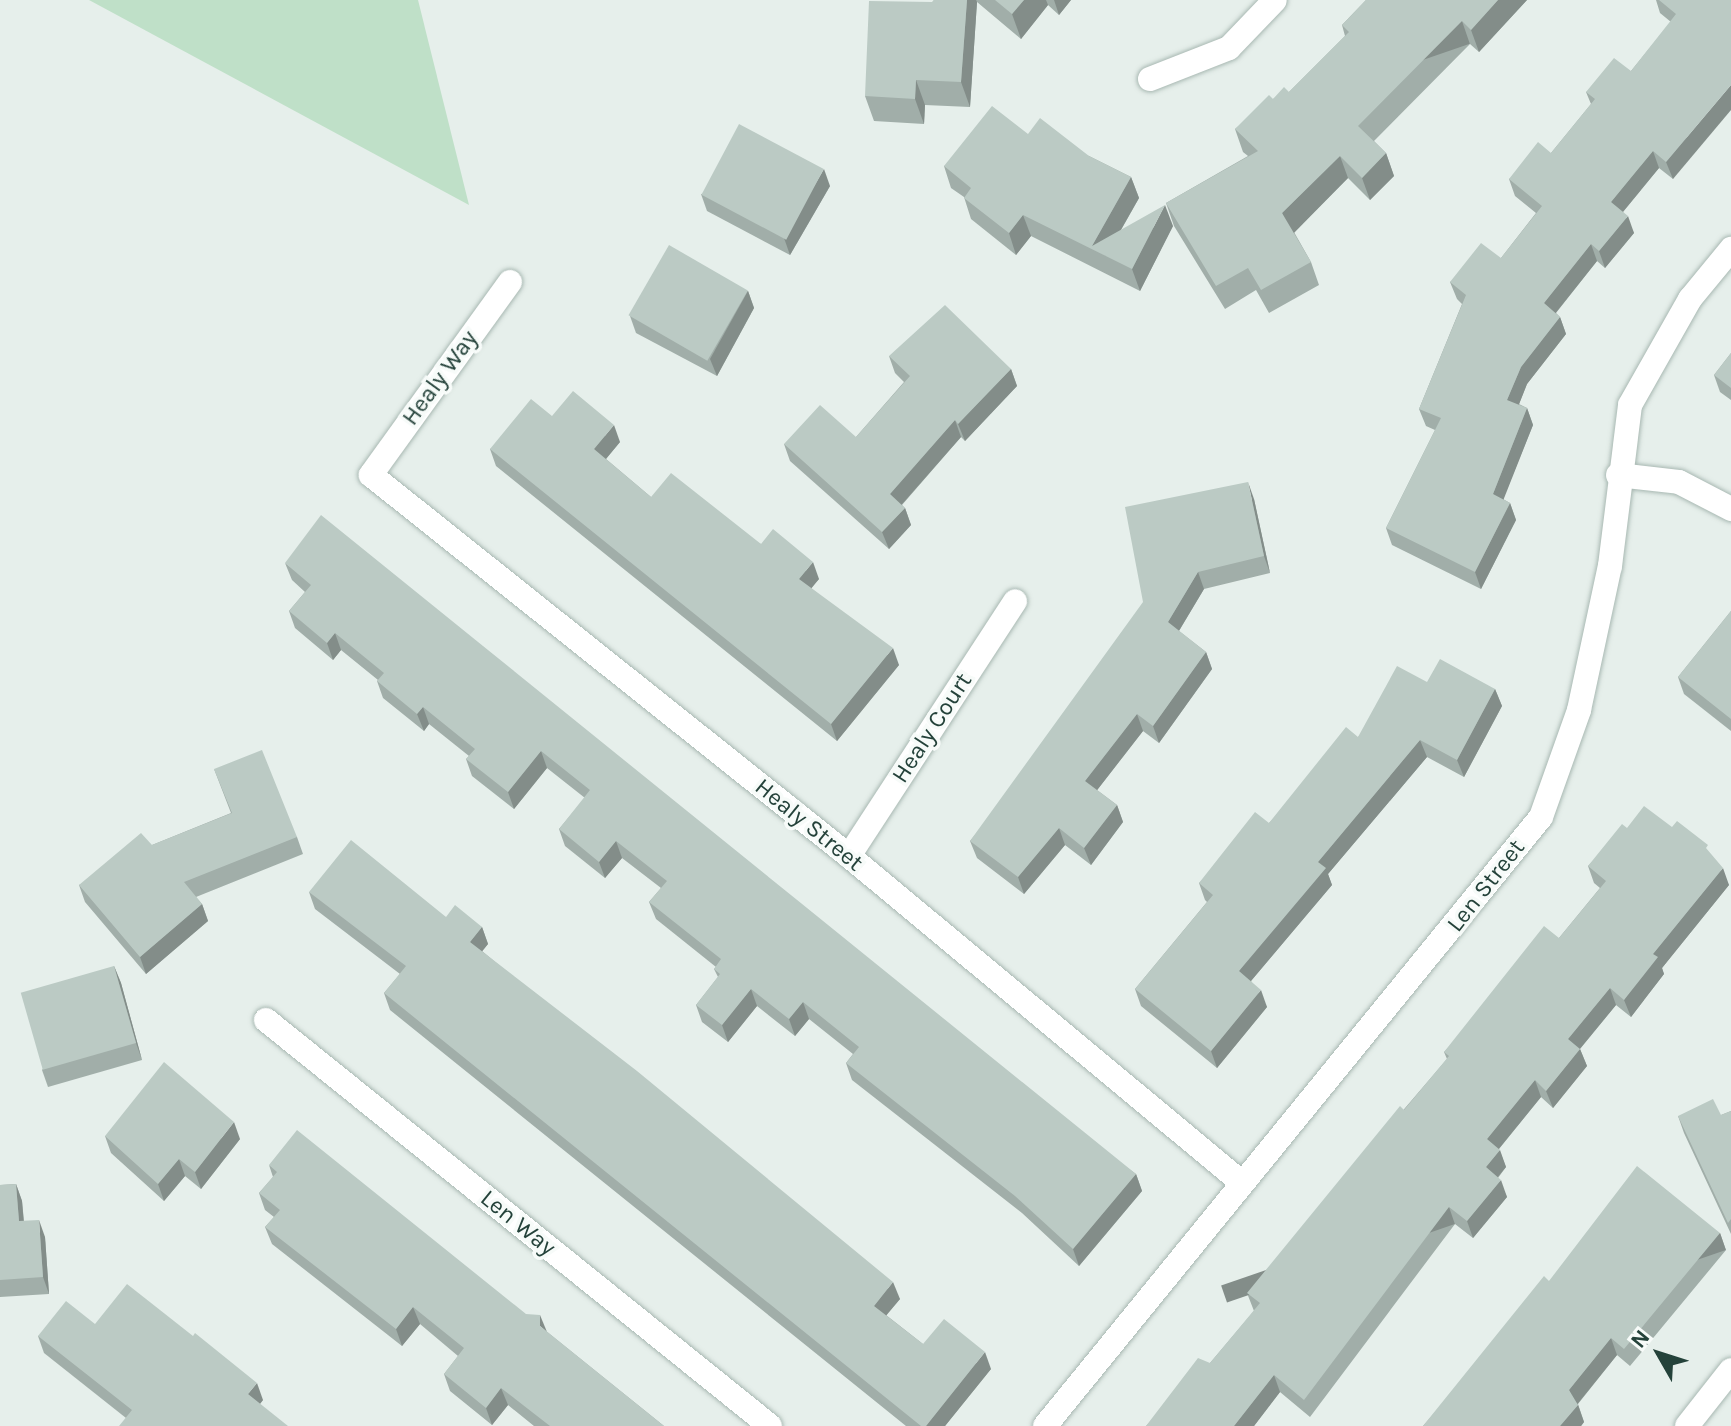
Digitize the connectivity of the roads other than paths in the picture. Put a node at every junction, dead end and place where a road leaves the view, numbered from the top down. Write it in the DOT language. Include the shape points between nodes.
graph roads {
  1 [pos="1275,0"];
  2 [pos="1150,79"];
  3 [pos="1731,249"];
  4 [pos="510,282"];
  5 [pos="371,475"];
  6 [pos="1618,475"];
  7 [pos="1731,509"];
  8 [pos="1015,601"];
  9 [pos="849,856"];
  10 [pos="266,1020"];
  11 [pos="1241,1182"];
  12 [pos="1731,1370"];
  13 [pos="770,1426"];
  14 [pos="1045,1426"];
  15 [pos="1687,1426"];
  1 -- 2 [label="street" via="1229,48"];
  3 -- 6 [label="street, Len Street" via="1690,299 1630,405"];
  4 -- 5 [label="street, Healy Way"];
  5 -- 9 [label="street, Healy Street"];
  6 -- 7 [label="street" via="1679,482"];
  6 -- 11 [label="street, Len Street" via="1610,566 1579,710 1541,817"];
  8 -- 9 [label="street, Healy Court"];
  9 -- 11 [label="street, Healy Street"];
  10 -- 13 [label="street, Len Way"];
  11 -- 14 [label="street, Len Street"];
  12 -- 15 [label="street"];
}
